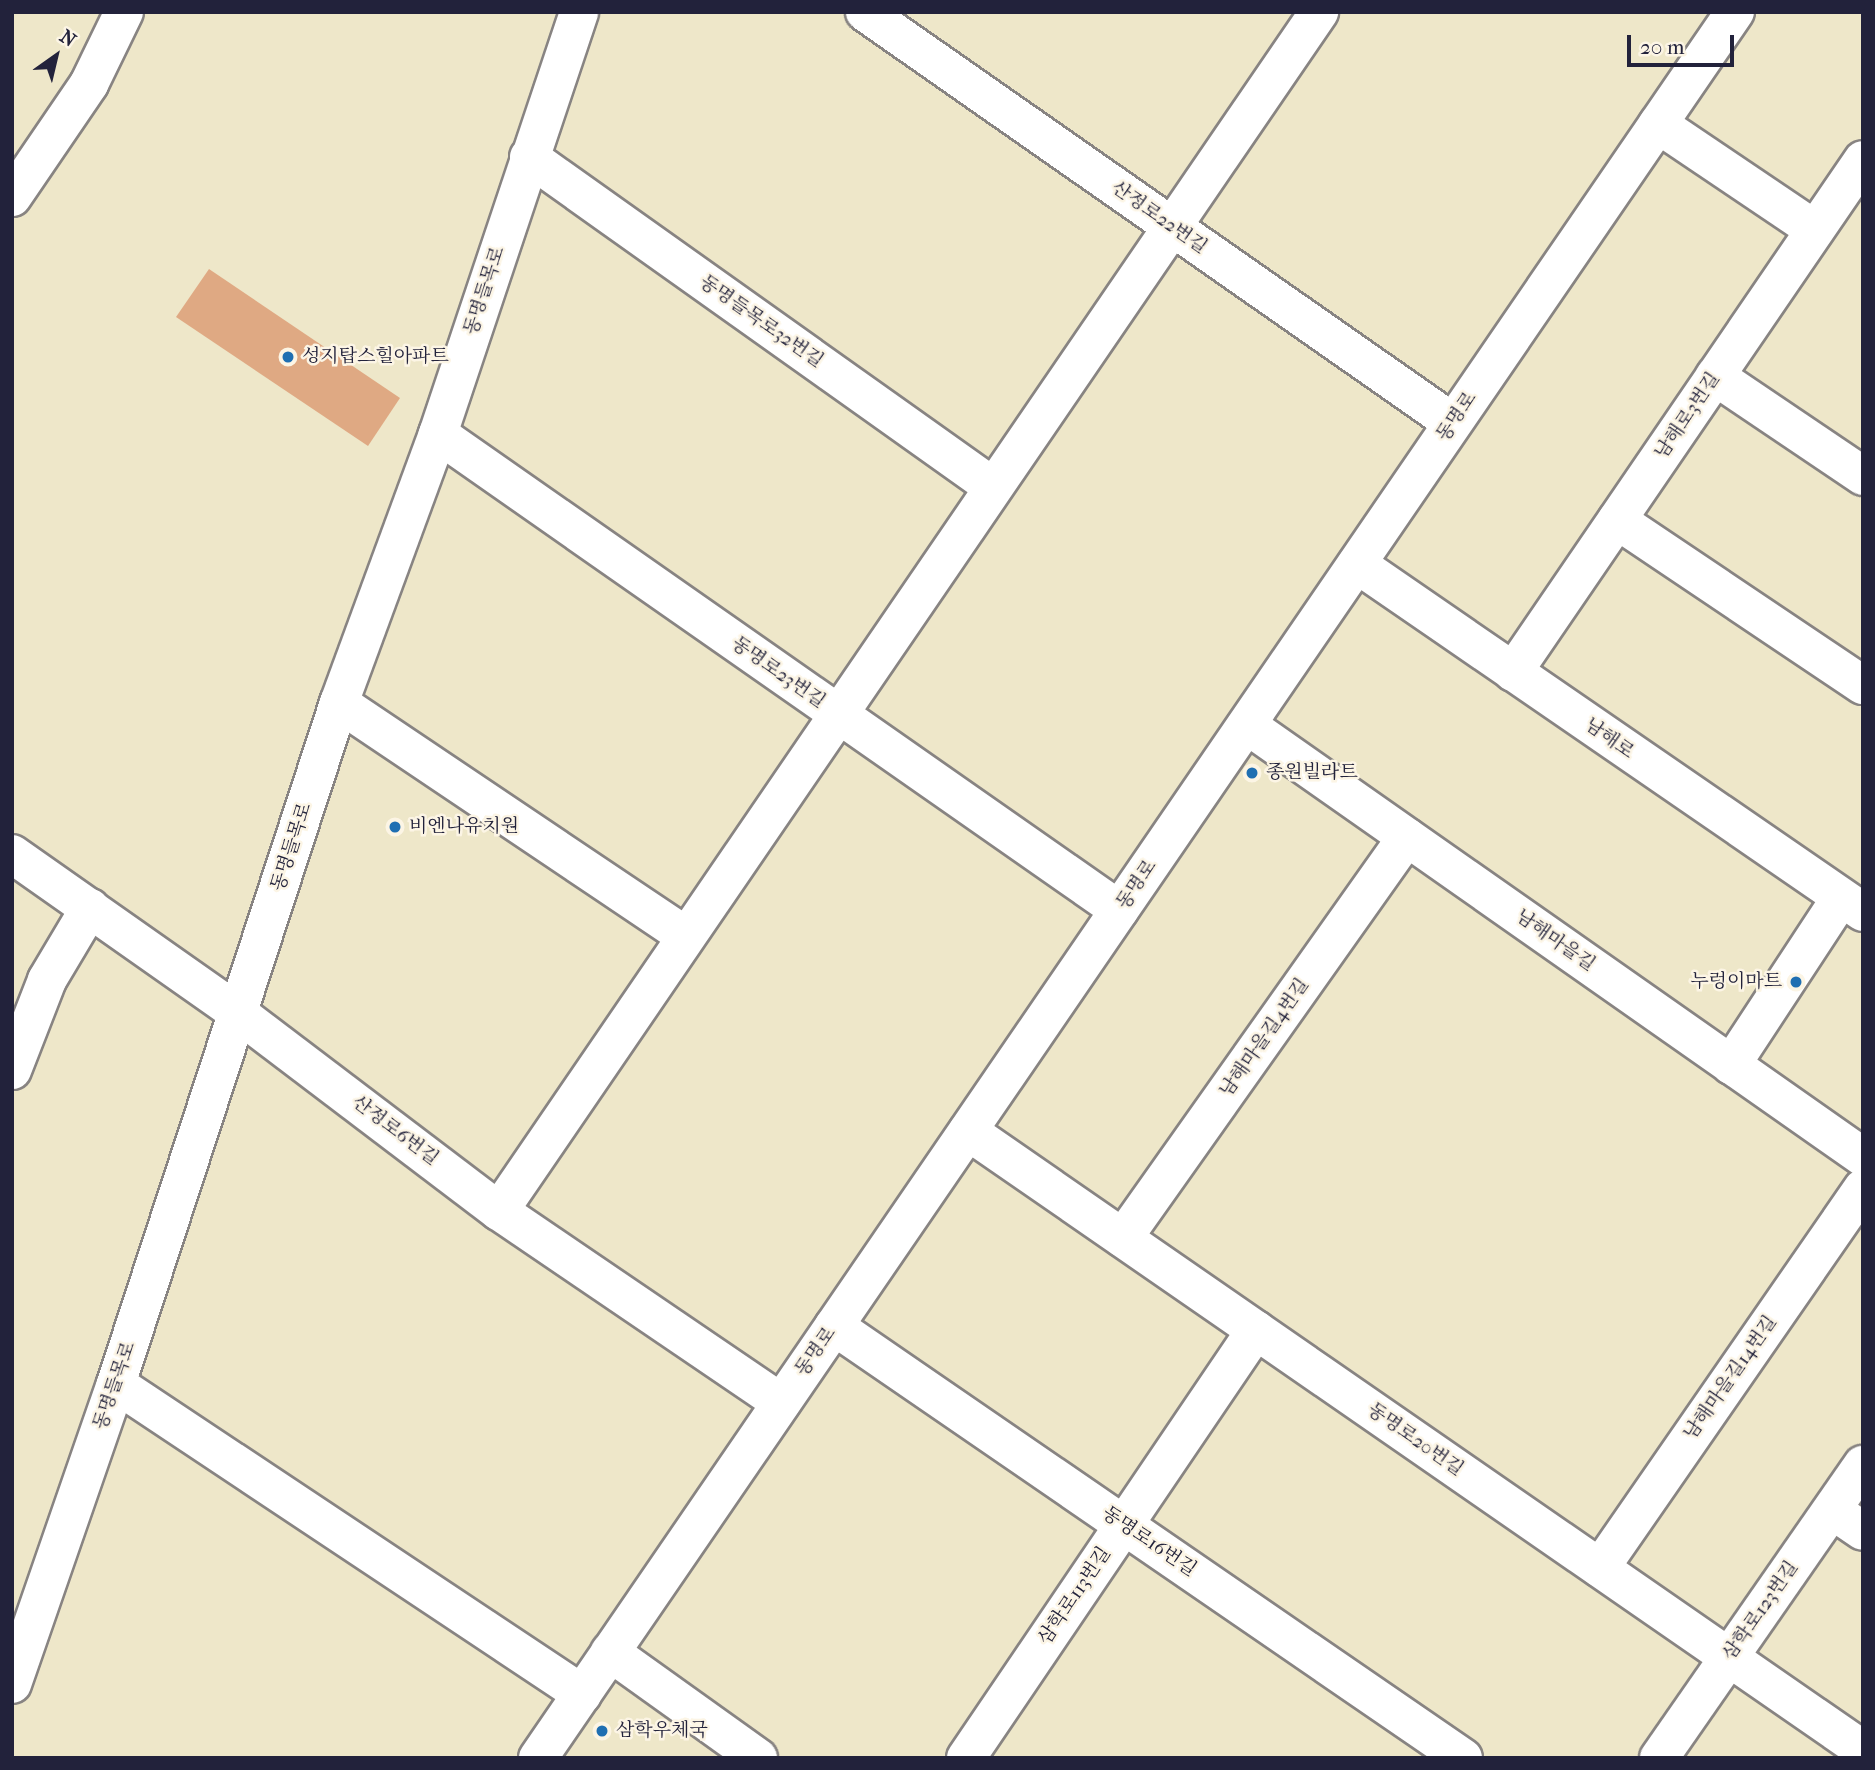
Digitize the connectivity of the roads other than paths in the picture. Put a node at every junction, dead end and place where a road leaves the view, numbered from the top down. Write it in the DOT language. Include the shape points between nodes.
graph roads {
  1 [pos="124,12"];
  2 [pos="579,12"];
  3 [pos="865,12"];
  4 [pos="1319,12"];
  5 [pos="1735,12"];
  6 [pos="1658,124"];
  7 [pos="529,157"];
  8 [pos="1863,160"];
  9 [pos="12,197"];
  10 [pos="1172,227"];
  11 [pos="1815,230"];
  12 [pos="1715,376"];
  13 [pos="1453,423"];
  14 [pos="438,434"];
  15 [pos="1859,465"];
  16 [pos="993,487"];
  17 [pos="1617,520"];
  18 [pos="1357,564"];
  19 [pos="1513,672"];
  20 [pos="1863,685"];
  21 [pos="339,703"];
  22 [pos="838,715"];
  23 [pos="1247,725"];
  24 [pos="1407,837"];
  25 [pos="12,853"];
  26 [pos="90,908"];
  27 [pos="1857,908"];
  28 [pos="1119,910"];
  29 [pos="686,936"];
  30 [pos="238,1013"];
  31 [pos="1731,1065"];
  32 [pos="12,1070"];
  33 [pos="968,1131"];
  34 [pos="1863,1157"];
  35 [pos="1863,1188"];
  36 [pos="499,1211"];
  37 [pos="1123,1238"];
  38 [pos="834,1326"];
  39 [pos="1255,1330"];
  40 [pos="116,1384"];
  41 [pos="781,1403"];
  42 [pos="1863,1465"];
  43 [pos="1832,1510"];
  44 [pos="1124,1524"];
  45 [pos="1863,1531"];
  46 [pos="1600,1568"];
  47 [pos="610,1653"];
  48 [pos="1729,1657"];
  49 [pos="12,1684"];
  50 [pos="582,1694"];
  51 [pos="1863,1750"];
  52 [pos="975,1754"];
  53 [pos="538,1758"];
  54 [pos="758,1758"];
  55 [pos="1463,1758"];
  56 [pos="1660,1758"];
  1 -- 9 [label="street" via="89,84"];
  2 -- 7 [label="street, 동명들목로"];
  3 -- 10 [label="street, 산정로22번길"];
  4 -- 10 [label="street"];
  5 -- 6 [label="street, 동명로"];
  6 -- 11 [label="street"];
  6 -- 13 [label="street, 동명로"];
  7 -- 14 [label="street, 동명들목로"];
  7 -- 16 [label="street, 동명들목로32번길"];
  8 -- 11 [label="street, 남해로3번길"];
  10 -- 13 [label="street, 산정로22번길"];
  10 -- 16 [label="street"];
  11 -- 12 [label="street, 남해로3번길"];
  12 -- 15 [label="street"];
  12 -- 17 [label="street, 남해로3번길"];
  13 -- 18 [label="street, 동명로"];
  14 -- 21 [label="street, 동명들목로"];
  14 -- 22 [label="street, 동명로23번길"];
  16 -- 22 [label="street"];
  17 -- 19 [label="street, 남해로3번길"];
  17 -- 20 [label="street"];
  18 -- 19 [label="street, 남해로"];
  18 -- 23 [label="street, 동명로"];
  19 -- 27 [label="street, 남해로"];
  21 -- 29 [label="street"];
  21 -- 30 [label="street, 동명들목로"];
  22 -- 28 [label="street, 동명로23번길"];
  22 -- 29 [label="street"];
  23 -- 24 [label="street, 남해마을길"];
  23 -- 28 [label="street, 동명로"];
  24 -- 31 [label="street, 남해마을길"];
  24 -- 37 [label="street, 남해마을길4번길"];
  25 -- 26 [label="street, 산정로6번길"];
  26 -- 30 [label="street, 산정로6번길"];
  26 -- 32 [label="street" via="47,981"];
  27 -- 31 [label="street"];
  28 -- 33 [label="street, 동명로"];
  29 -- 36 [label="street"];
  30 -- 36 [label="street, 산정로6번길"];
  30 -- 40 [label="street, 동명들목로"];
  31 -- 34 [label="street, 남해마을길"];
  33 -- 37 [label="street, 동명로20번길"];
  33 -- 38 [label="street, 동명로"];
  35 -- 46 [label="street, 남해마을길14번길"];
  36 -- 41 [label="street, 산정로6번길"];
  37 -- 39 [label="street, 동명로20번길"];
  38 -- 41 [label="street, 동명로"];
  38 -- 44 [label="street, 동명로16번길"];
  39 -- 44 [label="street, 삼학로113번길"];
  39 -- 46 [label="street, 동명로20번길"];
  40 -- 49 [label="street, 동명들목로"];
  40 -- 50 [label="street"];
  41 -- 47 [label="street, 동명로"];
  42 -- 43 [label="street, 삼학로123번길"];
  43 -- 45 [label="street"];
  43 -- 48 [label="street, 삼학로123번길"];
  44 -- 52 [label="street, 삼학로113번길"];
  44 -- 55 [label="street, 동명로16번길"];
  46 -- 48 [label="street, 동명로20번길"];
  47 -- 50 [label="street, 동명로"];
  47 -- 54 [label="street"];
  48 -- 51 [label="street, 동명로20번길"];
  48 -- 56 [label="street, 삼학로123번길"];
  50 -- 53 [label="street, 동명로"];
}
